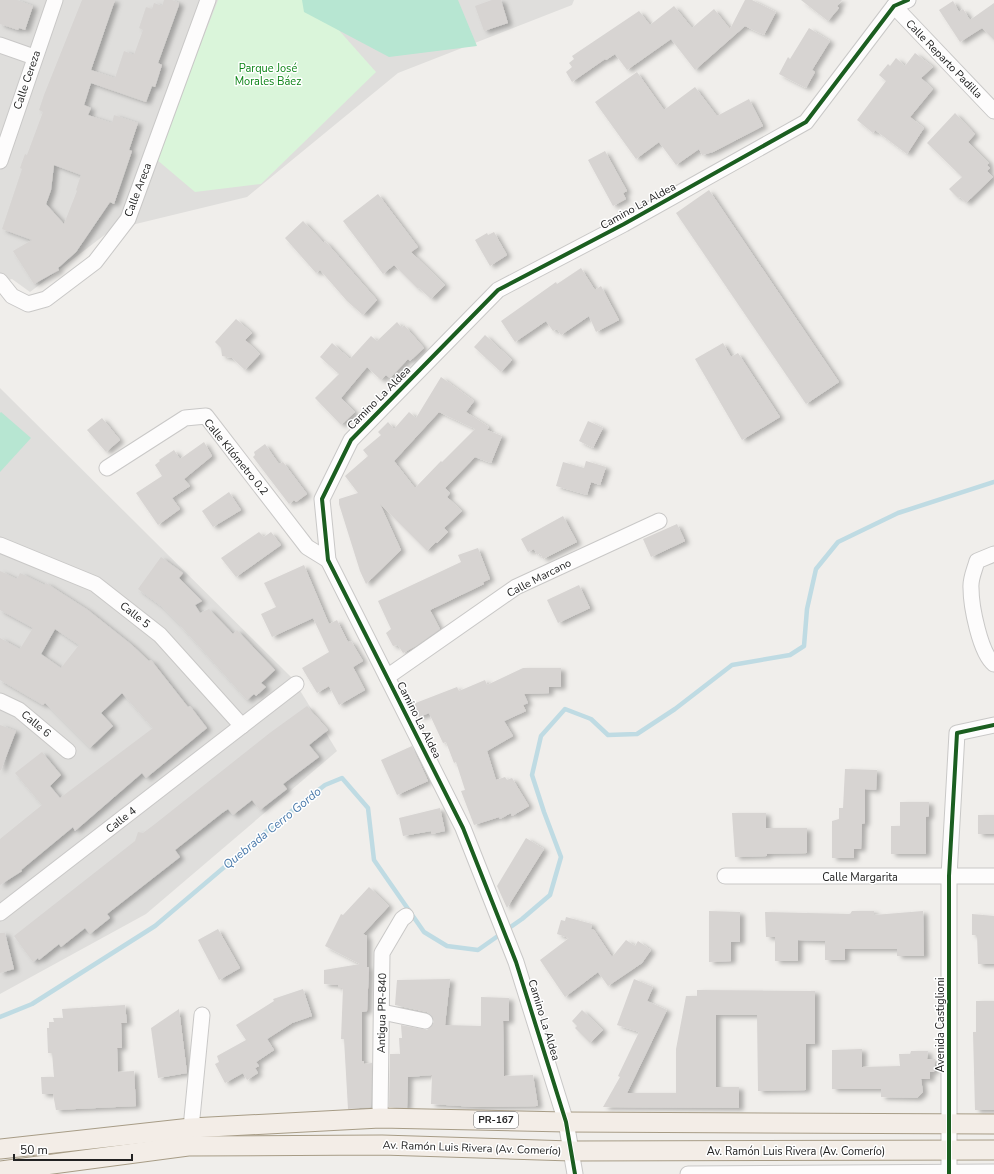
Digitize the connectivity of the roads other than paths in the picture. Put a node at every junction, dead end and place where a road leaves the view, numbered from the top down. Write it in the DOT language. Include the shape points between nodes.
graph roads {
  1 [pos="55,0"];
  2 [pos="208,0"];
  3 [pos="908,0"];
  4 [pos="894,6"];
  5 [pos="0,45"];
  6 [pos="34,57"];
  7 [pos="994,111"];
  8 [pos="0,161"];
  9 [pos="0,281"];
  10 [pos="107,468"];
  11 [pos="659,521"];
  12 [pos="0,545"];
  13 [pos="994,554"];
  14 [pos="328,560"];
  15 [pos="994,664"];
  16 [pos="387,677"];
  17 [pos="296,684"];
  18 [pos="0,701"];
  19 [pos="242,726"];
  20 [pos="994,726"];
  21 [pos="68,751"];
  22 [pos="725,876"];
  23 [pos="949,876"];
  24 [pos="994,876"];
  25 [pos="0,913"];
  26 [pos="406,916"];
  27 [pos="382,1012"];
  28 [pos="202,1015"];
  29 [pos="425,1022"];
  30 [pos="380,1118"];
  31 [pos="566,1122"];
  32 [pos="949,1123"];
  33 [pos="994,1124"];
  34 [pos="191,1128"];
  35 [pos="0,1149"];
  36 [pos="949,1150"];
  37 [pos="994,1150"];
  38 [pos="571,1151"];
  39 [pos="0,1171"];
  40 [pos="994,1172"];
  41 [pos="950,1173"];
  42 [pos="575,1174"];
  43 [pos="688,1174"];
  44 [pos="717,1174"];
  1 -- 6 [label="street, Calle Cereza"];
  2 -- 9 [label="street, Calle Areca" via="128,219 95,262 46,299 28,304 12,296"];
  3 -- 4 [label="street, Camino La Aldea"];
  4 -- 7 [label="street, Calle Reparto Padilla"];
  4 -- 14 [label="street, Camino La Aldea" via="806,122 624,224 498,290 351,440 322,499"];
  5 -- 6 [label="street"];
  6 -- 8 [label="street, Calle Cereza"];
  10 -- 14 [label="street, Calle Kilómetro 0.2" via="185,418 206,416 307,547"];
  11 -- 16 [label="street, Calle Marcano" via="516,587"];
  12 -- 19 [label="street, Calle 5" via="95,584 160,635"];
  13 -- 15 [label="street" via="977,561 970,587 978,632 988,659"];
  14 -- 16 [label="street, Camino La Aldea"];
  16 -- 31 [label="street, Camino La Aldea" via="463,828 516,962"];
  17 -- 19 [label="street, Calle 4"];
  18 -- 21 [label="street, Calle 6" via="19,710"];
  19 -- 25 [label="street, Calle 4"];
  20 -- 23 [label="street, Avenida Castiglioni" via="957,733"];
  22 -- 23 [label="street, Calle Margarita"];
  23 -- 24 [label="street, Calle Margarita"];
  23 -- 32 [label="street, Avenida Castiglioni"];
  26 -- 27 [label="street, Antigua PR-840" via="382,954"];
  27 -- 29 [label="street"];
  27 -- 30 [label="street, Antigua PR-840"];
  28 -- 34 [label="street"];
  30 -- 31 [label="main road, PR-167"];
  30 -- 34 [label="main road, PR-167"];
  31 -- 32 [label="main road, PR-167"];
  31 -- 38 [label="street, Camino La Aldea"];
  32 -- 33 [label="main road, PR-167"];
  32 -- 36 [label="street, Avenida Castiglioni"];
  34 -- 35 [label="main road, PR-167"];
  36 -- 37 [label="main road, Av. Ramón Luis Rivera (Av. Comerío)"];
  36 -- 38 [label="main road, Av. Ramón Luis Rivera (Av. Comerío)"];
  36 -- 41 [label="street, Avenida Castiglioni"];
  38 -- 39 [label="main road, Av. Ramón Luis Rivera (Av. Comerío)" via="382,1145 188,1146"];
  38 -- 42 [label="street, Camino La Aldea"];
  40 -- 41 [label="street"];
  41 -- 44 [label="street"];
  43 -- 44 [label="street"];
}
